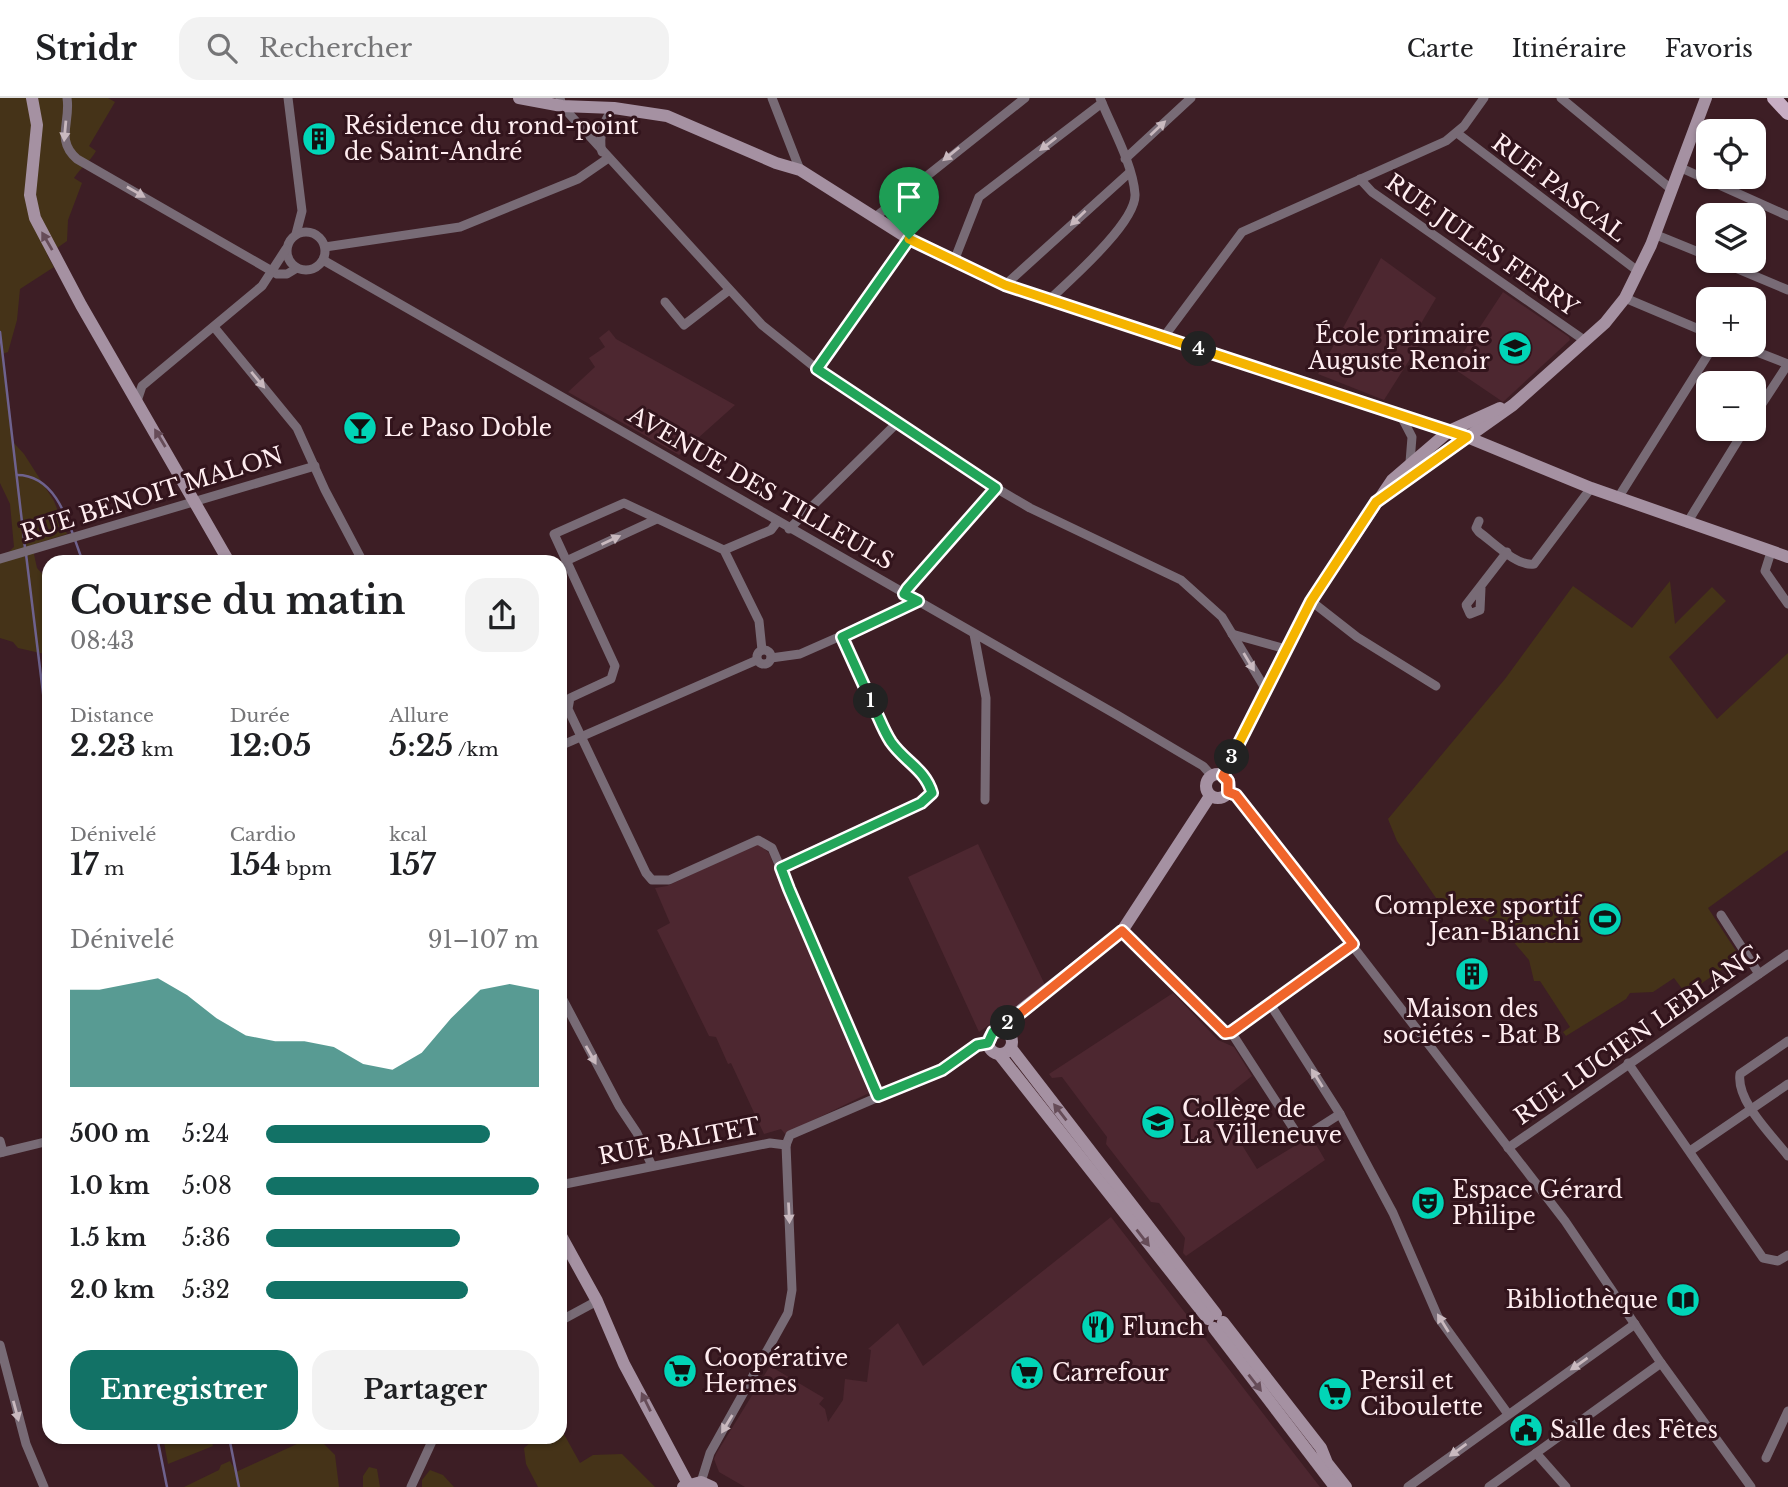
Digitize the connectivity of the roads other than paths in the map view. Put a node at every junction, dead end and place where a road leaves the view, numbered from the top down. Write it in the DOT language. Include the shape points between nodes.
graph roads {
  1 [pos="32,98"];
  2 [pos="67,98"];
  3 [pos="288,98"];
  4 [pos="519,98"];
  5 [pos="772,98"];
  6 [pos="1025,98"];
  7 [pos="1191,98"];
  8 [pos="1484,98"];
  9 [pos="1561,98"];
  10 [pos="1706,98"];
  11 [pos="1774,98"];
  12 [pos="1101,100"];
  13 [pos="561,102"];
  14 [pos="614,108"];
  15 [pos="1788,113"];
  16 [pos="1457,133"];
  17 [pos="604,156"];
  18 [pos="1125,159"];
  19 [pos="1679,167"];
  20 [pos="800,170"];
  21 [pos="1129,173"];
  22 [pos="1360,179"];
  23 [pos="1671,189"];
  24 [pos="302,211"];
  25 [pos="1788,216"];
  26 [pos="874,218"];
  27 [pos="314,233"];
  28 [pos="296,234"];
  29 [pos="1654,234"];
  30 [pos="909,239"];
  31 [pos="325,247"];
  32 [pos="286,249"];
  33 [pos="1696,251"];
  34 [pos="323,260"];
  35 [pos="954,261"];
  36 [pos="298,268"];
  37 [pos="271,271"];
  38 [pos="1639,272"];
  39 [pos="1748,273"];
  40 [pos="1005,285"];
  41 [pos="1788,290"];
  42 [pos="729,291"];
  43 [pos="1625,299"];
  44 [pos="1048,301"];
  45 [pos="665,302"];
  46 [pos="214,327"];
  47 [pos="1696,328"];
  48 [pos="1163,338"];
  49 [pos="1584,340"];
  50 [pos="1766,355"];
  51 [pos="1706,357"];
  52 [pos="1788,364"];
  53 [pos="817,369"];
  54 [pos="127,386"];
  55 [pos="142,386"];
  56 [pos="1530,389"];
  57 [pos="1766,398"];
  58 [pos="137,403"];
  59 [pos="1400,415"];
  60 [pos="895,424"];
  61 [pos="1449,432"];
  62 [pos="1467,437"];
  63 [pos="1738,441"];
  64 [pos="1410,462"];
  65 [pos="315,466"];
  66 [pos="996,488"];
  67 [pos="1591,488"];
  68 [pos="1618,498"];
  69 [pos="195,501"];
  70 [pos="1376,502"];
  71 [pos="657,519"];
  72 [pos="777,522"];
  73 [pos="1479,522"];
  74 [pos="1687,523"];
  75 [pos="789,529"];
  76 [pos="724,550"];
  77 [pos="1507,552"];
  78 [pos="1771,552"];
  79 [pos="225,555"];
  80 [pos="360,555"];
  81 [pos="563,555"];
  82 [pos="1788,557"];
  83 [pos="0,559"];
  84 [pos="567,561"];
  85 [pos="567,563"];
  86 [pos="1481,588"];
  87 [pos="904,594"];
  88 [pos="918,601"];
  89 [pos="1311,601"];
  90 [pos="1788,604"];
  91 [pos="974,634"];
  92 [pos="1232,634"];
  93 [pos="842,637"];
  94 [pos="1286,649"];
  95 [pos="762,650"];
  96 [pos="771,658"];
  97 [pos="757,660"];
  98 [pos="1436,686"];
  99 [pos="1266,690"];
  100 [pos="581,737"];
  101 [pos="567,743"];
  102 [pos="1218,776"];
  103 [pos="1232,794"];
  104 [pos="1210,796"];
  105 [pos="985,800"];
  106 [pos="781,868"];
  107 [pos="1721,915"];
  108 [pos="1122,931"];
  109 [pos="1353,944"];
  110 [pos="1788,954"];
  111 [pos="1759,974"];
  112 [pos="1270,1004"];
  113 [pos="567,1007"];
  114 [pos="1005,1030"];
  115 [pos="1231,1032"];
  116 [pos="1788,1041"];
  117 [pos="988,1043"];
  118 [pos="1012,1048"];
  119 [pos="999,1054"];
  120 [pos="1628,1063"];
  121 [pos="1788,1084"];
  122 [pos="878,1096"];
  123 [pos="1752,1109"];
  124 [pos="1340,1114"];
  125 [pos="0,1141"];
  126 [pos="42,1143"];
  127 [pos="786,1145"];
  128 [pos="1508,1148"];
  129 [pos="1690,1151"];
  130 [pos="1,1153"];
  131 [pos="1788,1156"];
  132 [pos="652,1166"];
  133 [pos="567,1184"];
  134 [pos="567,1247"];
  135 [pos="1788,1255"];
  136 [pos="597,1301"];
  137 [pos="567,1317"];
  138 [pos="1215,1321"];
  139 [pos="1635,1324"];
  140 [pos="0,1345"];
  141 [pos="1661,1363"];
  142 [pos="1788,1411"];
  143 [pos="1508,1414"];
  144 [pos="431,1444"];
  145 [pos="1536,1453"];
  146 [pos="1766,1458"];
  147 [pos="696,1485"];
  148 [pos="44,1487"];
  149 [pos="411,1487"];
  150 [pos="1335,1487"];
  151 [pos="1346,1487"];
  152 [pos="1408,1487"];
  153 [pos="1489,1487"];
  154 [pos="1566,1487"];
  155 [pos="1751,1487"];
  54 -- 1 [label="street, one-way" via="32,208 30,180 37,125"];
  2 -- 37 [label="street, one-way" via="63,140 77,159"];
  3 -- 24 [label="street"];
  4 -- 13 [label="street"];
  5 -- 20 [label="street"];
  6 -- 26 [label="street, one-way"];
  18 -- 7 [label="street, one-way"];
  8 -- 16 [label="street"];
  9 -- 23 [label="street"];
  10 -- 19 [label="street"];
  11 -- 15 [label="main road"];
  12 -- 18 [label="street"];
  12 -- 35 [label="street, one-way" via="979,197"];
  13 -- 14 [label="street"];
  13 -- 17 [label="street"];
  14 -- 17 [label="street" via="600,138"];
  14 -- 20 [label="street" via="667,116"];
  16 -- 22 [label="street"];
  16 -- 38 [label="street, RUE PASCAL"];
  17 -- 31 [label="street" via="578,179 460,228"];
  17 -- 42 [label="street"];
  18 -- 21 [label="street"];
  19 -- 23 [label="street"];
  19 -- 25 [label="street"];
  20 -- 26 [label="street"];
  21 -- 40 [label="street, one-way"];
  21 -- 44 [label="street" via="1135,194 1133,210"];
  22 -- 48 [label="street" via="1242,232"];
  22 -- 49 [label="street, RUE JULES FERRY" via="1371,192"];
  23 -- 29 [label="street"];
  24 -- 27 [label="street"];
  24 -- 28 [label="street"];
  26 -- 30 [label="street"];
  27 -- 28 [label="street"];
  27 -- 31 [label="street"];
  28 -- 32 [label="street"];
  29 -- 33 [label="street"];
  29 -- 38 [label="street"];
  30 -- 35 [label="street"];
  30 -- 53 [label="street"];
  31 -- 34 [label="street"];
  32 -- 36 [label="street"];
  32 -- 37 [label="street"];
  34 -- 36 [label="street" via="312,269"];
  34 -- 72 [label="street, AVENUE DES TILLEULS"];
  35 -- 40 [label="street"];
  36 -- 37 [label="street" via="282,275"];
  37 -- 46 [label="street" via="262,286"];
  38 -- 43 [label="street"];
  39 -- 41 [label="street"];
  40 -- 44 [label="street"];
  42 -- 45 [label="street" via="684,325"];
  42 -- 53 [label="street" via="762,325"];
  43 -- 47 [label="street"];
  43 -- 49 [label="street"];
  44 -- 48 [label="street"];
  46 -- 55 [label="street"];
  46 -- 65 [label="street, one-way" via="297,428"];
  48 -- 59 [label="street"];
  49 -- 56 [label="street"];
  50 -- 52 [label="street"];
  51 -- 68 [label="street"];
  52 -- 57 [label="street"];
  53 -- 60 [label="street"];
  54 -- 55 [label="street"];
  54 -- 58 [label="street"];
  55 -- 58 [label="street"];
  56 -- 61 [label="street"];
  56 -- 62 [label="street"];
  69 -- 58 [label="street, one-way"];
  59 -- 61 [label="street"];
  59 -- 64 [label="street" via="1412,437"];
  60 -- 66 [label="street"];
  60 -- 75 [label="street"];
  61 -- 62 [label="street"];
  61 -- 64 [label="street"];
  62 -- 67 [label="street"];
  62 -- 70 [label="street"];
  63 -- 74 [label="street"];
  64 -- 70 [label="street"];
  65 -- 69 [label="street, RUE BENOIT MALON"];
  65 -- 80 [label="street"];
  66 -- 87 [label="street"];
  66 -- 92 [label="street" via="1181,580 1222,617"];
  67 -- 68 [label="street"];
  67 -- 77 [label="street" via="1534,564"];
  68 -- 74 [label="street"];
  69 -- 79 [label="street"];
  69 -- 83 [label="street, RUE BENOIT MALON"];
  70 -- 89 [label="street"];
  71 -- 76 [label="street"];
  71 -- 81 [label="street" via="624,503 554,534"];
  84 -- 71 [label="street, one-way"];
  72 -- 75 [label="street, AVENUE DES TILLEULS"];
  72 -- 76 [label="street" via="771,530"];
  73 -- 77 [label="street" via="1479,532"];
  74 -- 78 [label="street"];
  75 -- 87 [label="street, AVENUE DES TILLEULS"];
  76 -- 95 [label="street" via="760,621"];
  77 -- 86 [label="street"];
  78 -- 82 [label="street"];
  78 -- 90 [label="street" via="1765,571"];
  85 -- 100 [label="street" via="615,666 611,679 570,698 568,709"];
  87 -- 88 [label="street, AVENUE DES TILLEULS"];
  88 -- 91 [label="street, AVENUE DES TILLEULS"];
  88 -- 93 [label="street"];
  89 -- 94 [label="street"];
  89 -- 98 [label="street" via="1357,637"];
  91 -- 102 [label="street, AVENUE DES TILLEULS"];
  91 -- 105 [label="street" via="985,698"];
  92 -- 94 [label="street"];
  92 -- 99 [label="street, one-way"];
  93 -- 96 [label="street" via="800,654"];
  93 -- 106 [label="street" via="889,740 927,777 932,793 921,803"];
  94 -- 99 [label="street"];
  95 -- 96 [label="street"];
  95 -- 97 [label="street"];
  96 -- 97 [label="street" via="764,664"];
  97 -- 100 [label="street"];
  99 -- 102 [label="street"];
  100 -- 101 [label="street"];
  100 -- 106 [label="street" via="652,880 669,880 758,839 772,848"];
  102 -- 103 [label="street" via="1228,781"];
  102 -- 104 [label="street" via="1206,785"];
  103 -- 104 [label="street"];
  103 -- 109 [label="street"];
  104 -- 108 [label="street"];
  106 -- 122 [label="street"];
  107 -- 111 [label="street"];
  108 -- 114 [label="street" via="1012,1017"];
  108 -- 115 [label="street" via="1219,1028"];
  109 -- 112 [label="street"];
  109 -- 128 [label="street"];
  110 -- 111 [label="street, RUE LUCIEN LEBLANC"];
  111 -- 120 [label="street, RUE LUCIEN LEBLANC"];
  112 -- 115 [label="street"];
  124 -- 112 [label="street, one-way"];
  113 -- 132 [label="street, one-way"];
  114 -- 117 [label="street" via="993,1032"];
  114 -- 118 [label="street" via="1011,1035"];
  115 -- 124 [label="street" via="1298,1137"];
  116 -- 123 [label="street" via="1740,1074 1738,1084"];
  117 -- 119 [label="street" via="991,1051"];
  117 -- 122 [label="street, RUE BALTET" via="977,1045 942,1070"];
  118 -- 119 [label="street"];
  138 -- 118 [label="street, one-way"];
  119 -- 138 [label="street, one-way"];
  120 -- 128 [label="street, RUE LUCIEN LEBLANC"];
  120 -- 129 [label="street"];
  121 -- 123 [label="street"];
  122 -- 127 [label="street, RUE BALTET" via="790,1135"];
  123 -- 129 [label="street"];
  123 -- 131 [label="street"];
  143 -- 124 [label="street, one-way" via="1438,1317 1393,1213"];
  125 -- 130 [label="street"];
  126 -- 130 [label="street"];
  127 -- 132 [label="street, RUE BALTET" via="770,1143"];
  127 -- 147 [label="street, one-way" via="792,1290 788,1313"];
  128 -- 139 [label="street"];
  129 -- 135 [label="street" via="1763,1258 1778,1261"];
  132 -- 133 [label="street, RUE BALTET"];
  134 -- 136 [label="street"];
  136 -- 137 [label="street"];
  147 -- 136 [label="street, one-way" via="624,1364"];
  138 -- 150 [label="street, one-way"];
  138 -- 151 [label="street" via="1321,1448"];
  139 -- 141 [label="street"];
  139 -- 143 [label="street, one-way"];
  140 -- 148 [label="street, one-way" via="26,1444"];
  141 -- 145 [label="street"];
  141 -- 155 [label="street"];
  142 -- 146 [label="street"];
  143 -- 152 [label="street, one-way"];
  144 -- 149 [label="street"];
  145 -- 153 [label="street"];
  145 -- 154 [label="street"];
}
